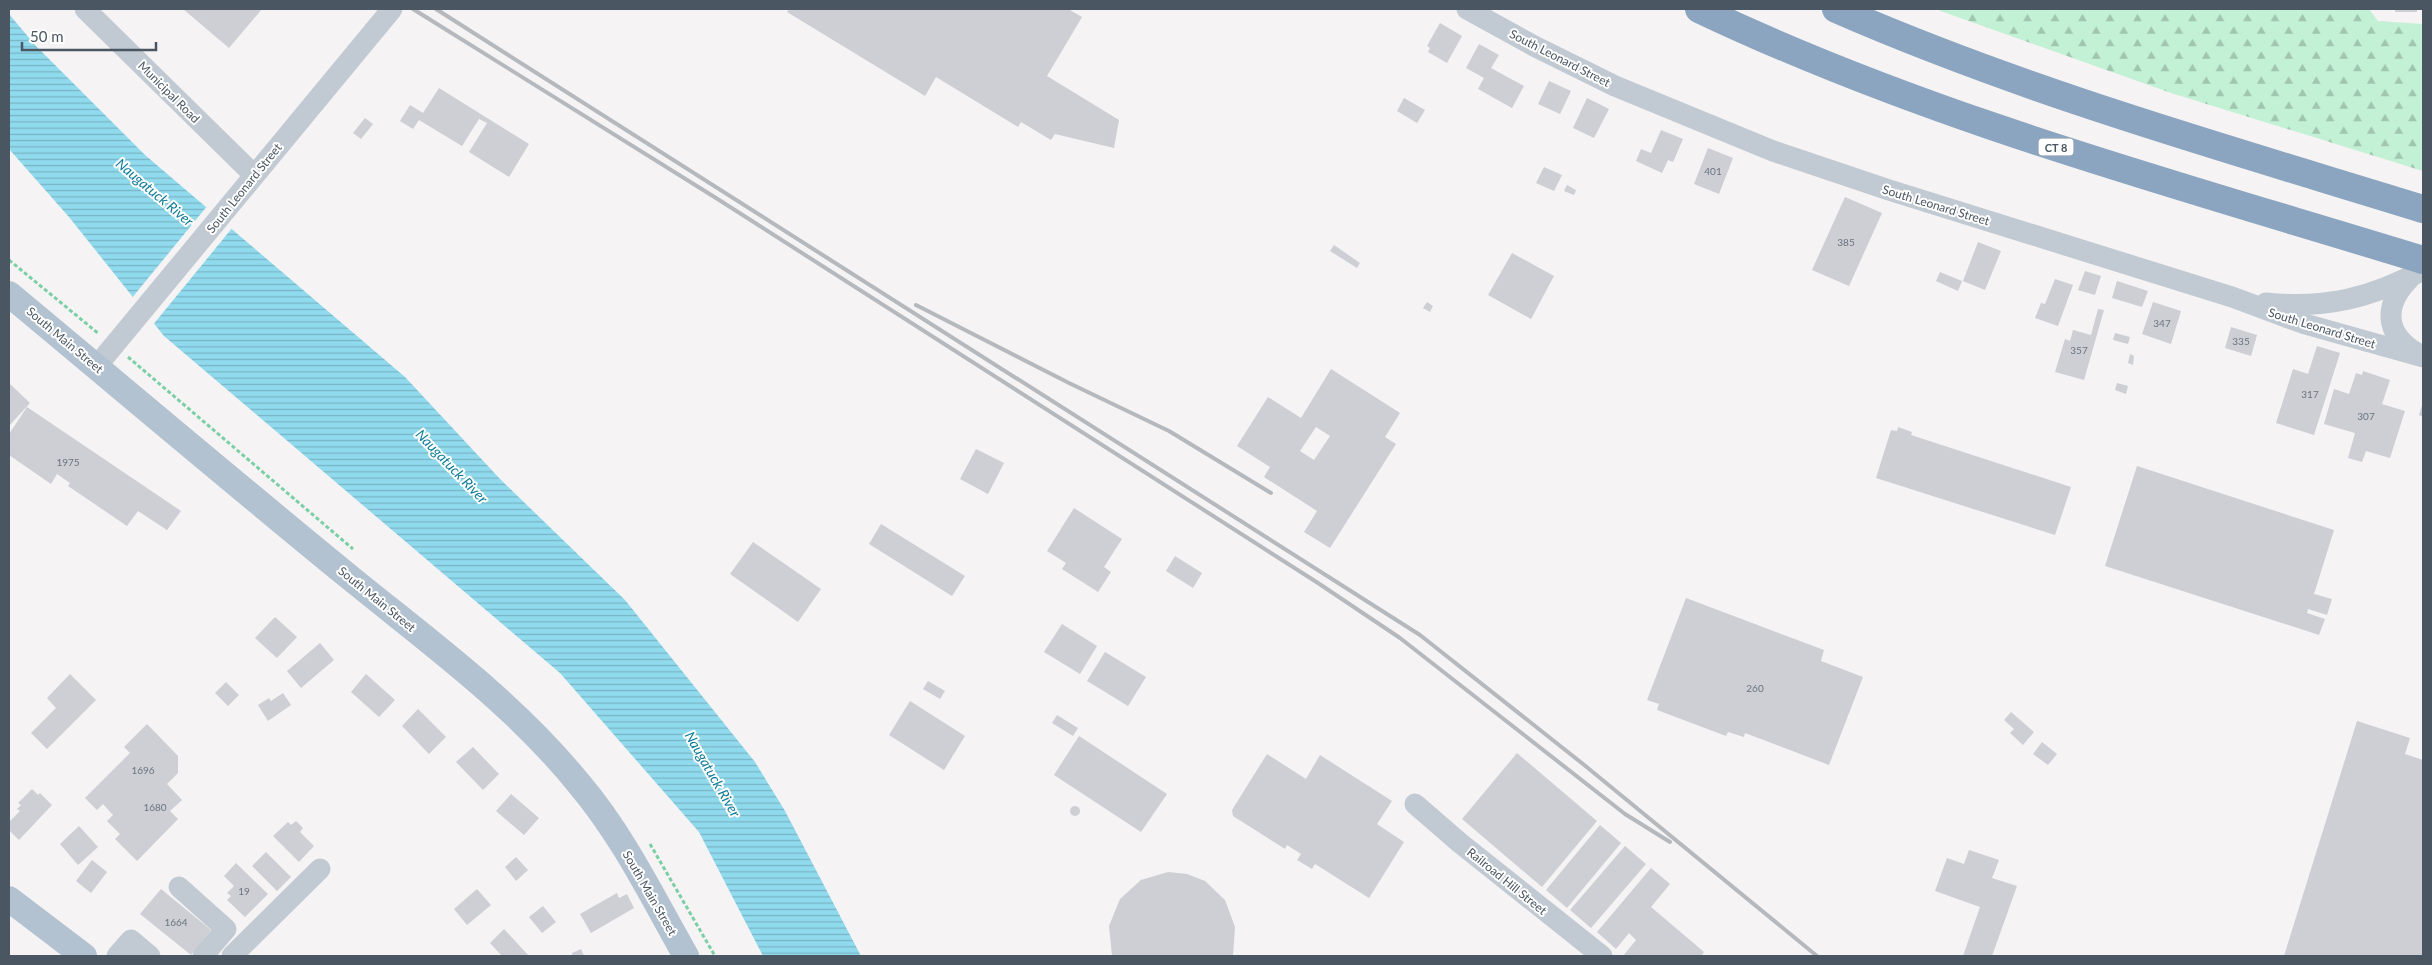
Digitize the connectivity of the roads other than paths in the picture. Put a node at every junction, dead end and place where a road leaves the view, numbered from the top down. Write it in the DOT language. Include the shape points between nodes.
graph roads {
  1 [pos="85,9"];
  2 [pos="392,9"];
  3 [pos="1466,9"];
  4 [pos="1699,9"];
  5 [pos="1836,9"];
  6 [pos="254,175"];
  7 [pos="2423,209"];
  8 [pos="2419,268"];
  9 [pos="9,294"];
  10 [pos="2232,298"];
  11 [pos="2423,357"];
  12 [pos="96,367"];
  13 [pos="1415,804"];
  14 [pos="320,869"];
  15 [pos="179,887"];
  16 [pos="9,899"];
  17 [pos="84,956"];
  18 [pos="117,956"];
  19 [pos="150,956"];
  20 [pos="203,956"];
  21 [pos="232,956"];
  22 [pos="686,956"];
  23 [pos="1602,956"];
  1 -- 6 [label="street, Municipal Road"];
  2 -- 6 [label="street, South Leonard Street"];
  3 -- 10 [label="street, South Leonard Street" via="1615,86 1773,152"];
  4 -- 8 [label="highway, CT 8" via="1922,103"];
  5 -- 7 [label="highway" via="1941,53 2047,92"];
  6 -- 12 [label="street, South Leonard Street"];
  8 -- 10 [label="street" via="2366,295 2349,300 2314,305"];
  8 -- 11 [label="street" via="2394,298 2391,322 2403,344"];
  9 -- 12 [label="main road, South Main Street"];
  10 -- 11 [label="street, South Leonard Street" via="2305,324"];
  12 -- 22 [label="main road, South Main Street" via="460,665 535,735 601,812"];
  13 -- 23 [label="street, Railroad Hill Street"];
  14 -- 21 [label="street"];
  15 -- 20 [label="street" via="226,929"];
  16 -- 17 [label="main road"];
  18 -- 19 [label="street" via="131,940"];
}
